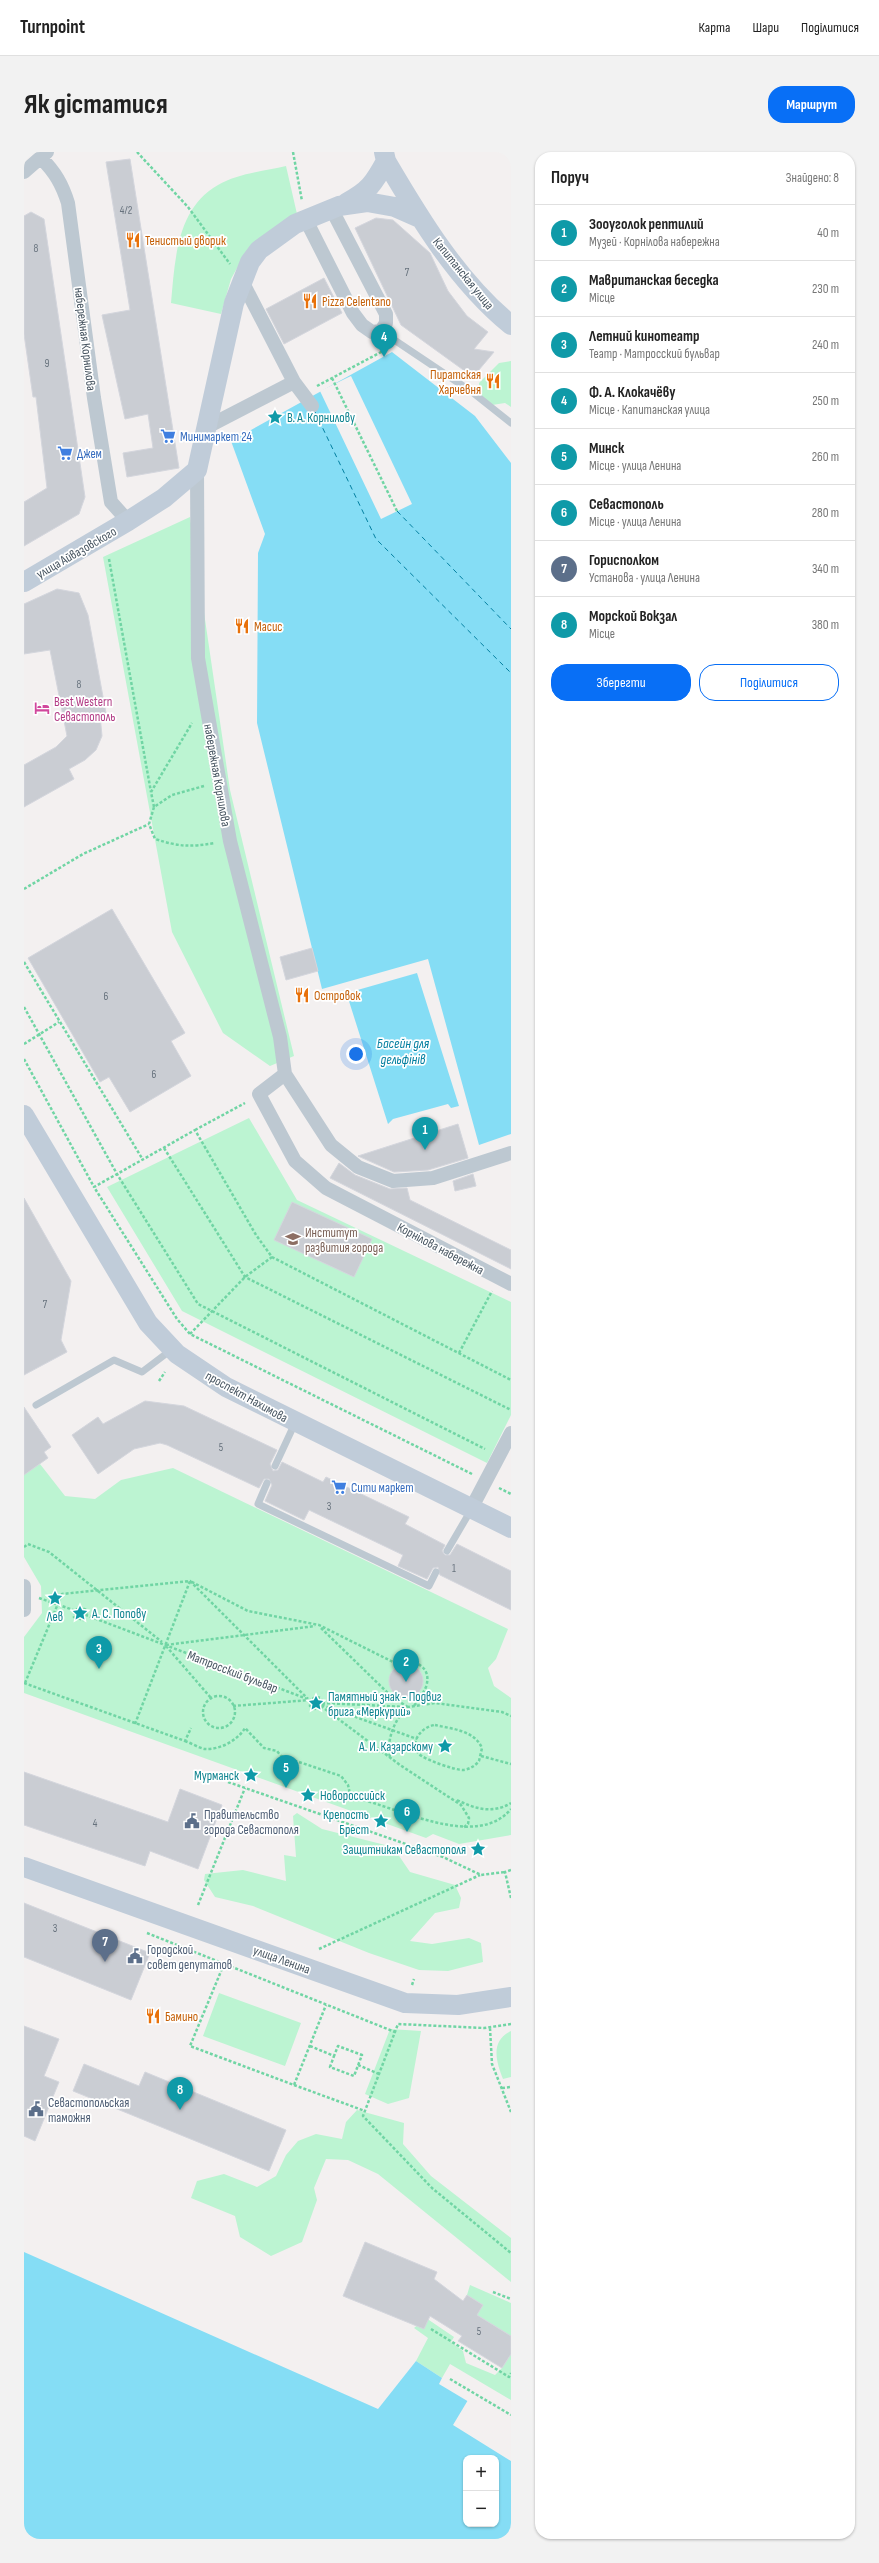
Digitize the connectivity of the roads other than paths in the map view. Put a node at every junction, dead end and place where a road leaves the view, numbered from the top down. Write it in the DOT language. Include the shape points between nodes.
graph roads {
  1 [pos="44,155"];
  2 [pos="385,156"];
  3 [pos="24,172"];
  4 [pos="336,208"];
  5 [pos="420,218"];
  6 [pos="306,220"];
  7 [pos="242,281"];
  8 [pos="511,325"];
  9 [pos="381,331"];
  10 [pos="298,388"];
  11 [pos="312,406"];
  12 [pos="511,423"];
  13 [pos="207,427"];
  14 [pos="197,470"];
  15 [pos="128,521"];
  16 [pos="24,582"];
  17 [pos="285,1074"];
  18 [pos="24,1115"];
  19 [pos="511,1153"];
  20 [pos="505,1281"];
  21 [pos="175,1351"];
  22 [pos="36,1405"];
  23 [pos="295,1423"];
  24 [pos="511,1433"];
  25 [pos="275,1466"];
  26 [pos="267,1483"];
  27 [pos="471,1509"];
  28 [pos="511,1528"];
  29 [pos="447,1551"];
  30 [pos="436,1572"];
  31 [pos="24,1586"];
  32 [pos="24,1610"];
  33 [pos="24,1867"];
  34 [pos="511,1997"];
  1 -- 3 [label="street"];
  1 -- 15 [label="street, набережная Корнилова" via="63,186 68,203 94,398 111,502"];
  2 -- 4 [label="main road" via="375,182 365,194"];
  2 -- 5 [label="main road, Капитанская улица"];
  4 -- 5 [label="main road" via="367,202 395,207"];
  4 -- 6 [label="main road"];
  4 -- 9 [label="street" via="386,314 386,324"];
  5 -- 8 [label="main road, Капитанская улица" via="488,307"];
  6 -- 7 [label="main road" via="295,224 260,250 250,262"];
  6 -- 9 [label="street" via="353,313 362,325 372,332"];
  7 -- 10 [label="street"];
  7 -- 13 [label="main road" via="234,303"];
  9 -- 12 [label="lane" via="472,392"];
  10 -- 11 [label="street"];
  10 -- 13 [label="street"];
  13 -- 14 [label="main road"];
  14 -- 15 [label="main road, улица Айвазовского" via="164,498"];
  14 -- 17 [label="street, набережная Корнилова" via="198,658 230,841 280,1037"];
  15 -- 16 [label="main road, улица Айвазовского"];
  17 -- 19 [label="street" via="330,1145 358,1168 393,1181 433,1178"];
  17 -- 20 [label="street, Корнілова набережна" via="259,1094 295,1161 326,1188"];
  18 -- 21 [label="main road, проспект Нахимова" via="148,1323"];
  21 -- 22 [label="lane" via="142,1372 114,1360"];
  21 -- 23 [label="main road, проспект Нахимова" via="226,1387"];
  23 -- 25 [label="lane"];
  23 -- 27 [label="main road, проспект Нахимова"];
  24 -- 27 [label="street"];
  26 -- 30 [label="lane" via="258,1504 429,1586"];
  27 -- 28 [label="main road, проспект Нахимова"];
  27 -- 29 [label="lane"];
  31 -- 32 [label="street"];
  33 -- 34 [label="main road, улица Ленина" via="406,2003 458,2005"];
}
